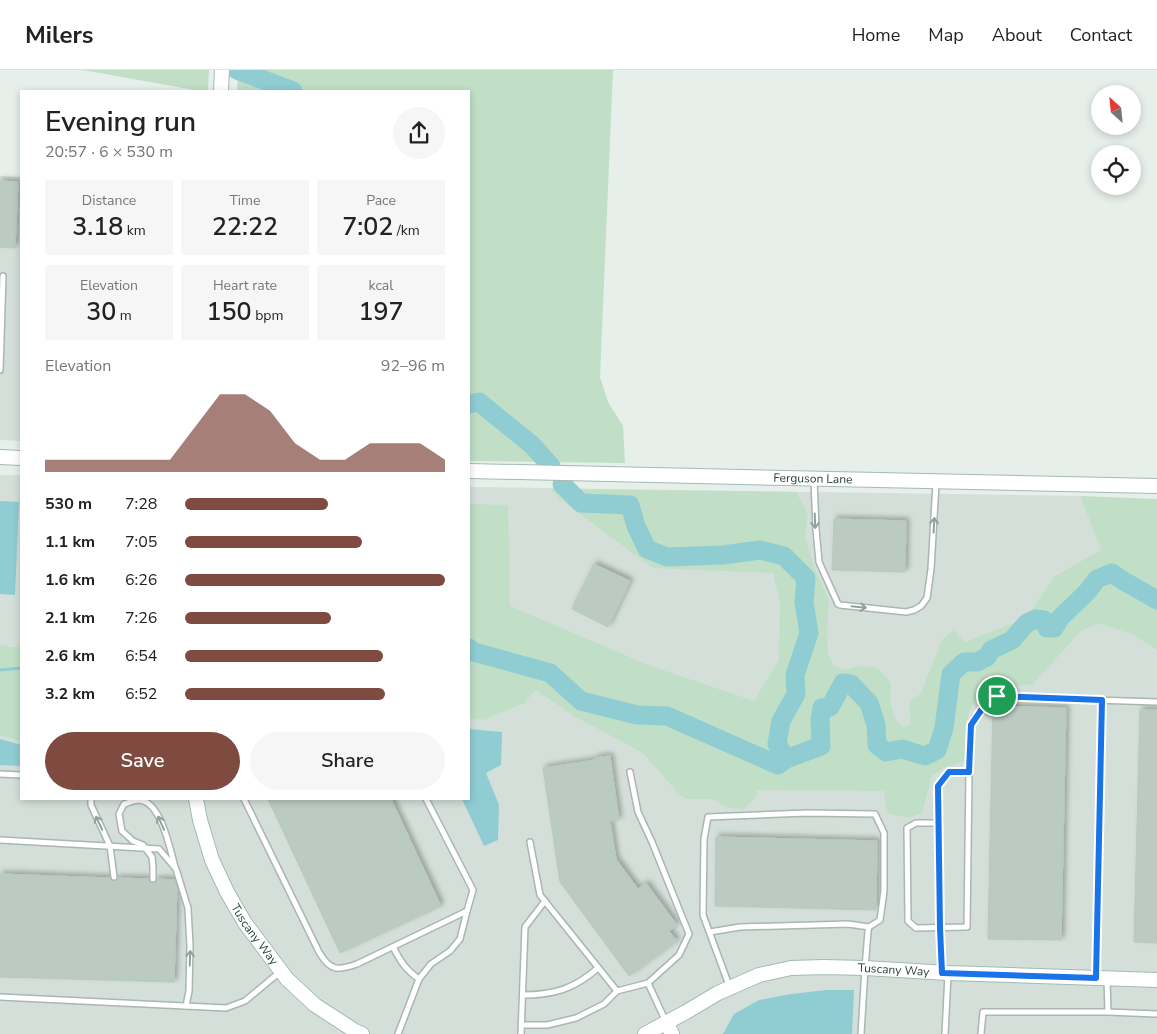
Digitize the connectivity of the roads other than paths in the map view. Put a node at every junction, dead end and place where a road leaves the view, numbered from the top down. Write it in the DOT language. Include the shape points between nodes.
graph roads {
  1 [pos="222,70"];
  2 [pos="221,90"];
  3 [pos="3,276"];
  4 [pos="0,370"];
  5 [pos="0,457"];
  6 [pos="20,458"];
  7 [pos="470,471"];
  8 [pos="814,479"];
  9 [pos="936,481"];
  10 [pos="1157,486"];
  11 [pos="1102,700"];
  12 [pos="1157,702"];
  13 [pos="630,772"];
  14 [pos="969,772"];
  15 [pos="0,774"];
  16 [pos="20,775"];
  17 [pos="90,800"];
  18 [pos="134,800"];
  19 [pos="142,800"];
  20 [pos="196,800"];
  21 [pos="244,800"];
  22 [pos="427,800"];
  23 [pos="938,823"];
  24 [pos="0,840"];
  25 [pos="530,842"];
  26 [pos="110,846"];
  27 [pos="146,848"];
  28 [pos="176,869"];
  29 [pos="114,877"];
  30 [pos="153,879"];
  31 [pos="545,901"];
  32 [pos="467,911"];
  33 [pos="869,927"];
  34 [pos="940,928"];
  35 [pos="710,932"];
  36 [pos="393,947"];
  37 [pos="598,968"];
  38 [pos="865,968"];
  39 [pos="281,971"];
  40 [pos="945,973"];
  41 [pos="1101,978"];
  42 [pos="419,979"];
  43 [pos="1157,980"];
  44 [pos="648,983"];
  45 [pos="730,988"];
  46 [pos="617,990"];
  47 [pos="0,996"];
  48 [pos="523,996"];
  49 [pos="186,1006"];
  50 [pos="1108,1012"];
  51 [pos="1157,1014"];
  52 [pos="522,1025"];
  53 [pos="669,1028"];
  54 [pos="357,1033"];
  55 [pos="398,1034"];
  56 [pos="521,1034"];
  57 [pos="645,1034"];
  58 [pos="861,1034"];
  59 [pos="945,1034"];
  60 [pos="981,1034"];
  1 -- 2 [label="street"];
  3 -- 4 [label="lane"];
  5 -- 6 [label="street"];
  7 -- 8 [label="street, Ferguson Lane"];
  8 -- 9 [label="street, Ferguson Lane"];
  8 -- 9 [label="lane, one-way" via="819,562 838,604 906,612 921,606 927,598"];
  9 -- 10 [label="street, Ferguson Lane"];
  11 -- 12 [label="lane"];
  11 -- 14 [label="lane" via="997,696 986,703 971,725"];
  11 -- 41 [label="lane"];
  13 -- 44 [label="lane" via="638,812 689,934 679,955"];
  14 -- 23 [label="lane" via="949,772 938,786"];
  14 -- 34 [label="lane" via="967,927"];
  15 -- 16 [label="lane"];
  26 -- 17 [label="lane, one-way"];
  18 -- 27 [label="lane, one-way" via="124,804 118,814 122,831"];
  28 -- 19 [label="lane, one-way" via="162,824 154,810"];
  20 -- 39 [label="street, Tuscany Way" via="212,860 227,892 244,923"];
  21 -- 36 [label="lane" via="325,962 333,968 344,968"];
  22 -- 32 [label="lane" via="473,890"];
  23 -- 34 [label="lane"];
  23 -- 34 [label="lane" via="916,823 907,828 908,921 916,928"];
  24 -- 26 [label="lane"];
  25 -- 31 [label="lane" via="540,895"];
  26 -- 27 [label="lane"];
  26 -- 29 [label="lane"];
  27 -- 28 [label="lane" via="159,849"];
  27 -- 30 [label="lane" via="152,857"];
  49 -- 28 [label="lane, one-way" via="190,946 188,908"];
  31 -- 37 [label="lane"];
  31 -- 48 [label="lane" via="525,927"];
  32 -- 36 [label="lane"];
  32 -- 42 [label="lane" via="460,939"];
  33 -- 35 [label="lane" via="848,924 750,926"];
  33 -- 35 [label="lane" via="880,920 884,890 884,833 875,814 807,813 708,817 704,839 703,915"];
  33 -- 38 [label="lane"];
  34 -- 40 [label="lane"];
  35 -- 45 [label="lane"];
  36 -- 42 [label="lane" via="401,963"];
  37 -- 46 [label="lane"];
  37 -- 48 [label="lane" via="563,990"];
  38 -- 40 [label="street, Tuscany Way"];
  38 -- 45 [label="street, Tuscany Way" via="791,968 759,975"];
  38 -- 58 [label="lane"];
  39 -- 49 [label="lane" via="245,1001 226,1008"];
  39 -- 54 [label="street, Tuscany Way" via="315,1005"];
  40 -- 41 [label="street, Tuscany Way"];
  40 -- 59 [label="lane"];
  41 -- 43 [label="street, Tuscany Way"];
  41 -- 50 [label="lane"];
  42 -- 55 [label="lane"];
  44 -- 46 [label="lane"];
  44 -- 53 [label="lane"];
  45 -- 53 [label="street, Tuscany Way"];
  46 -- 52 [label="lane" via="604,1004 576,1018 547,1025"];
  47 -- 49 [label="lane"];
  48 -- 52 [label="lane"];
  50 -- 51 [label="lane"];
  50 -- 60 [label="lane" via="983,1012"];
  52 -- 56 [label="lane"];
  53 -- 57 [label="street, Tuscany Way"];
}
